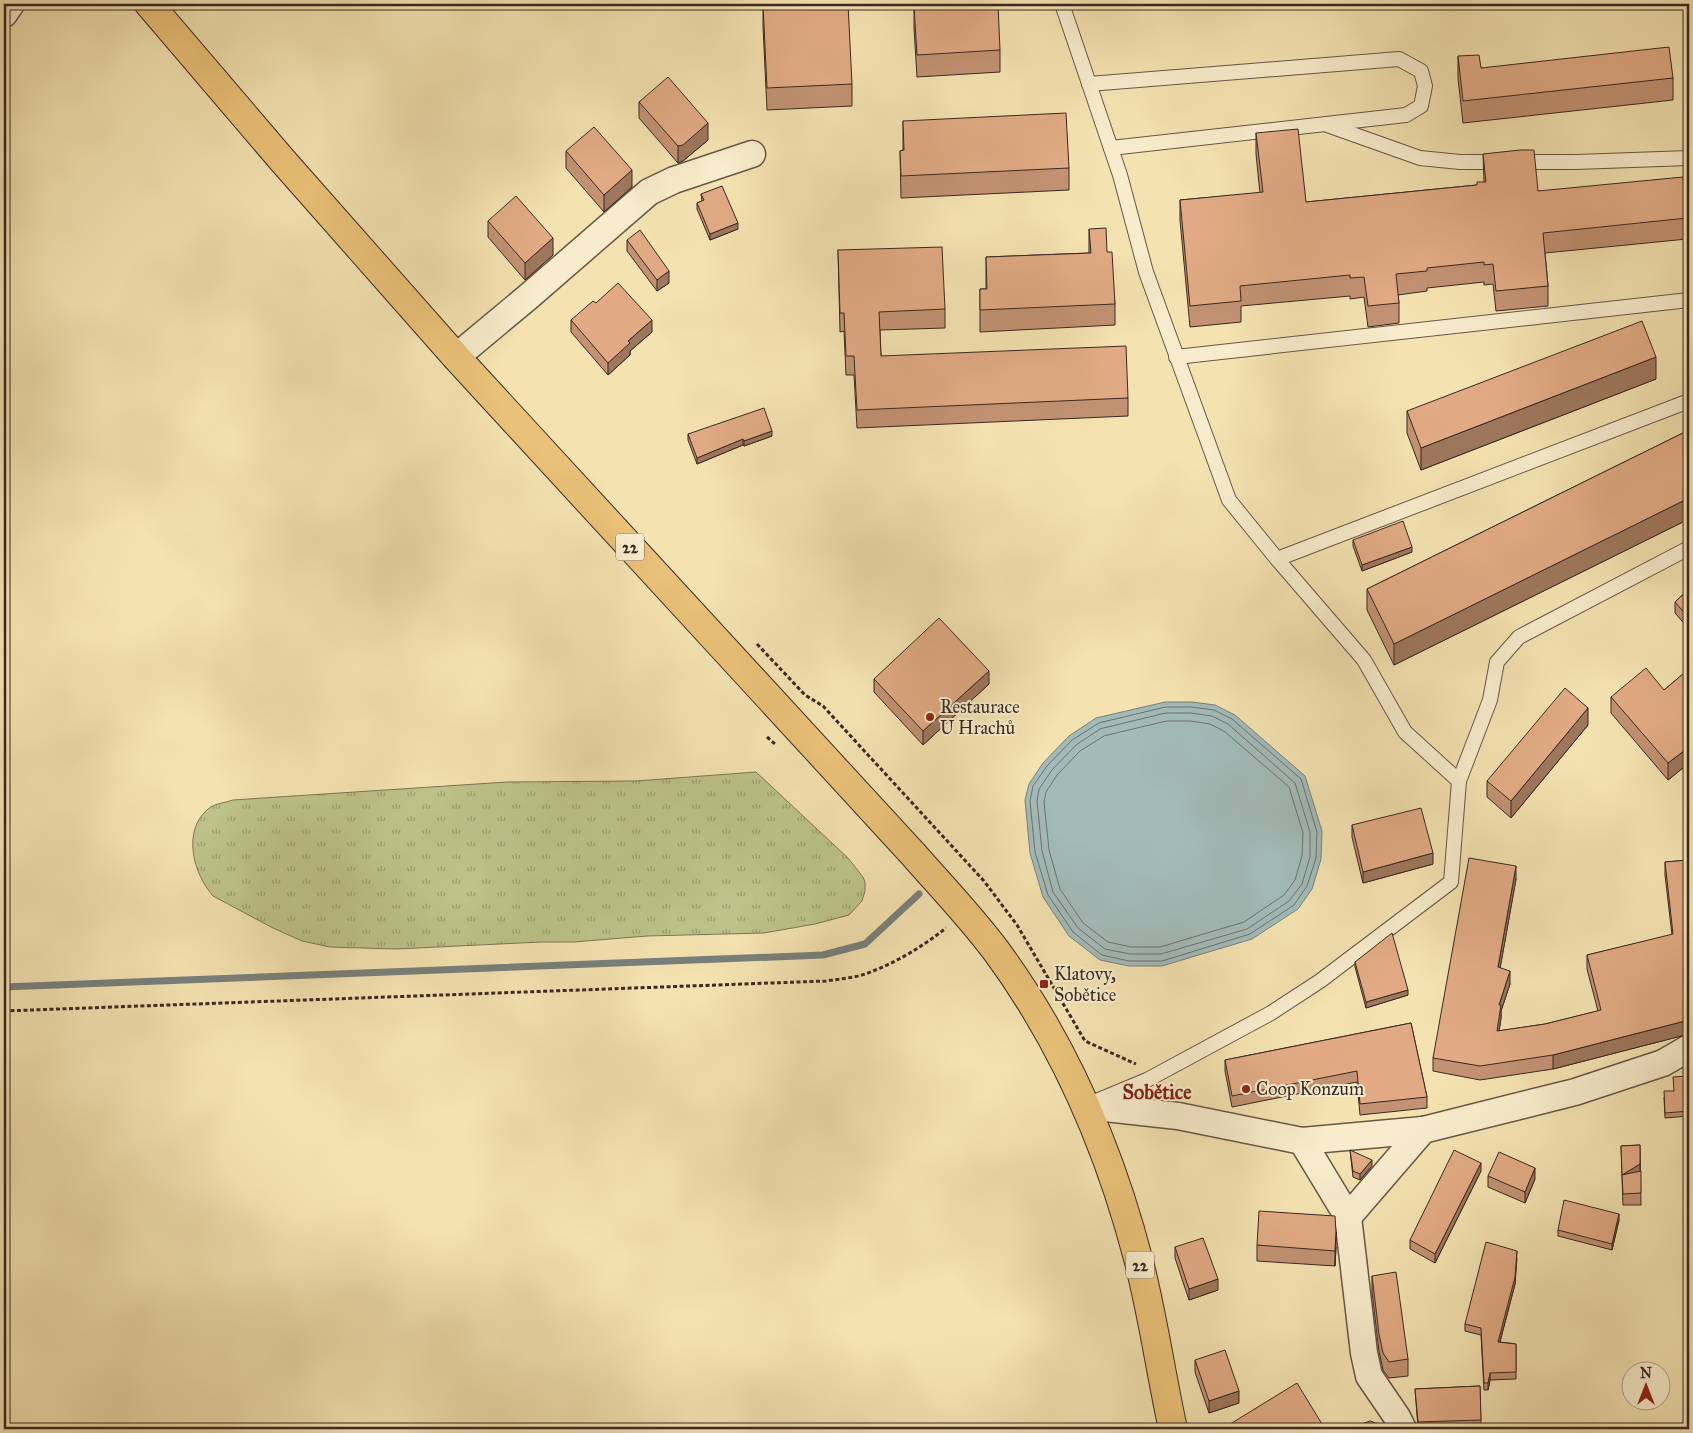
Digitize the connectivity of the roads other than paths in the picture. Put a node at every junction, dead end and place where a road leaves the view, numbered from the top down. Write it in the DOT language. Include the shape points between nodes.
graph roads {
  1 [pos="11,4"];
  2 [pos="149,4"];
  3 [pos="1062,4"];
  4 [pos="4,14"];
  5 [pos="1089,84"];
  6 [pos="1324,124"];
  7 [pos="1111,148"];
  8 [pos="752,154"];
  9 [pos="1689,158"];
  10 [pos="1689,300"];
  11 [pos="456,357"];
  12 [pos="1176,357"];
  13 [pos="1689,401"];
  14 [pos="1689,548"];
  15 [pos="1277,559"];
  16 [pos="1459,781"];
  17 [pos="1689,1048"];
  18 [pos="1087,1106"];
  19 [pos="1423,1130"];
  20 [pos="1302,1141"];
  21 [pos="1348,1217"];
  22 [pos="1173,1429"];
  23 [pos="1403,1429"];
  1 -- 4 [label="street"];
  2 -- 11 [label="main road, 22"];
  3 -- 5 [label="lane"];
  5 -- 6 [label="lane" via="1399,59 1421,71 1425,86 1420,106 1406,115"];
  5 -- 7 [label="lane"];
  6 -- 7 [label="lane"];
  6 -- 9 [label="lane" via="1420,158 1460,162"];
  7 -- 12 [label="lane" via="1146,272"];
  8 -- 11 [label="street" via="674,180 649,192"];
  10 -- 12 [label="lane"];
  11 -- 18 [label="main road, 22" via="969,917 1021,986"];
  12 -- 15 [label="lane" via="1229,500"];
  13 -- 15 [label="lane"];
  14 -- 16 [label="lane" via="1519,637 1497,662 1490,700"];
  15 -- 16 [label="lane" via="1364,660 1405,732"];
  16 -- 18 [label="lane" via="1451,882 1320,981 1271,1013 1156,1074"];
  17 -- 19 [label="street" via="1663,1064 1575,1092"];
  18 -- 20 [label="street" via="1178,1116"];
  18 -- 22 [label="main road, 22" via="1114,1176 1139,1264"];
  19 -- 20 [label="street"];
  19 -- 21 [label="street"];
  20 -- 21 [label="street"];
  21 -- 23 [label="street" via="1369,1376"];
}
